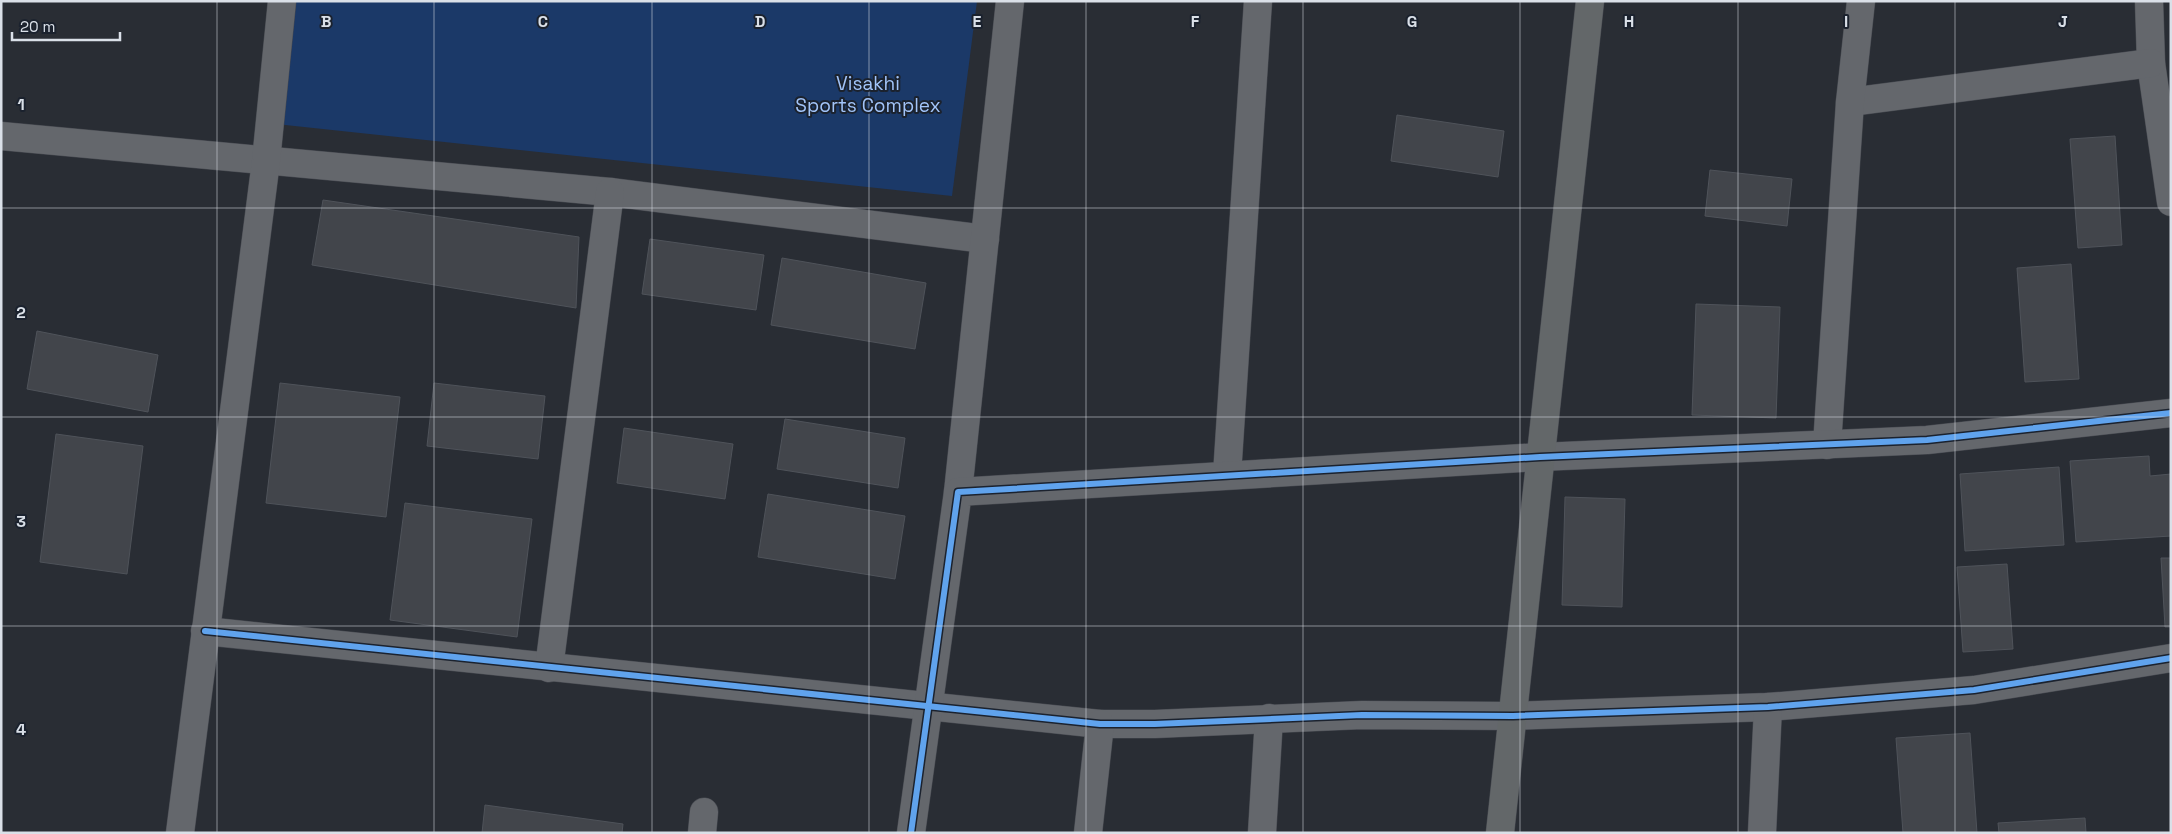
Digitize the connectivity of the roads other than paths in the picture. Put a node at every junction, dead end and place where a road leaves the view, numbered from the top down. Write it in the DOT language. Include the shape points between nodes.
graph roads {
  1 [pos="282,1"];
  2 [pos="1010,1"];
  3 [pos="1258,1"];
  4 [pos="1590,1"];
  5 [pos="1862,1"];
  6 [pos="2149,1"];
  7 [pos="2151,63"];
  8 [pos="1850,102"];
  9 [pos="1,136"];
  10 [pos="266,162"];
  11 [pos="610,192"];
  12 [pos="2171,202"];
  13 [pos="985,238"];
  14 [pos="2171,413"];
  15 [pos="1827,445"];
  16 [pos="1540,456"];
  17 [pos="1227,475"];
  18 [pos="958,492"];
  19 [pos="206,631"];
  20 [pos="2171,658"];
  21 [pos="548,668"];
  22 [pos="930,707"];
  23 [pos="1768,707"];
  24 [pos="1513,716"];
  25 [pos="1269,718"];
  26 [pos="1100,724"];
  27 [pos="180,833"];
  28 [pos="911,833"];
  29 [pos="1088,833"];
  30 [pos="1262,833"];
  31 [pos="1500,833"];
  32 [pos="1762,833"];
  1 -- 10 [label="street"];
  2 -- 13 [label="street"];
  3 -- 17 [label="street"];
  4 -- 16 [label="main road"];
  5 -- 8 [label="street"];
  6 -- 7 [label="street"];
  7 -- 8 [label="street"];
  7 -- 12 [label="street"];
  8 -- 15 [label="street"];
  9 -- 10 [label="street"];
  10 -- 11 [label="street"];
  10 -- 19 [label="street"];
  11 -- 13 [label="street"];
  11 -- 21 [label="street"];
  13 -- 18 [label="street"];
  14 -- 15 [label="street" via="1927,440"];
  15 -- 16 [label="street"];
  16 -- 17 [label="street"];
  16 -- 24 [label="main road"];
  17 -- 18 [label="street"];
  18 -- 22 [label="street"];
  19 -- 21 [label="street"];
  19 -- 27 [label="street"];
  20 -- 23 [label="street" via="1974,690"];
  21 -- 22 [label="street"];
  22 -- 26 [label="street"];
  22 -- 28 [label="street"];
  23 -- 24 [label="street"];
  23 -- 32 [label="street"];
  24 -- 25 [label="street" via="1424,714"];
  24 -- 31 [label="main road"];
  25 -- 26 [label="street"];
  25 -- 30 [label="street"];
  26 -- 29 [label="street"];
}
